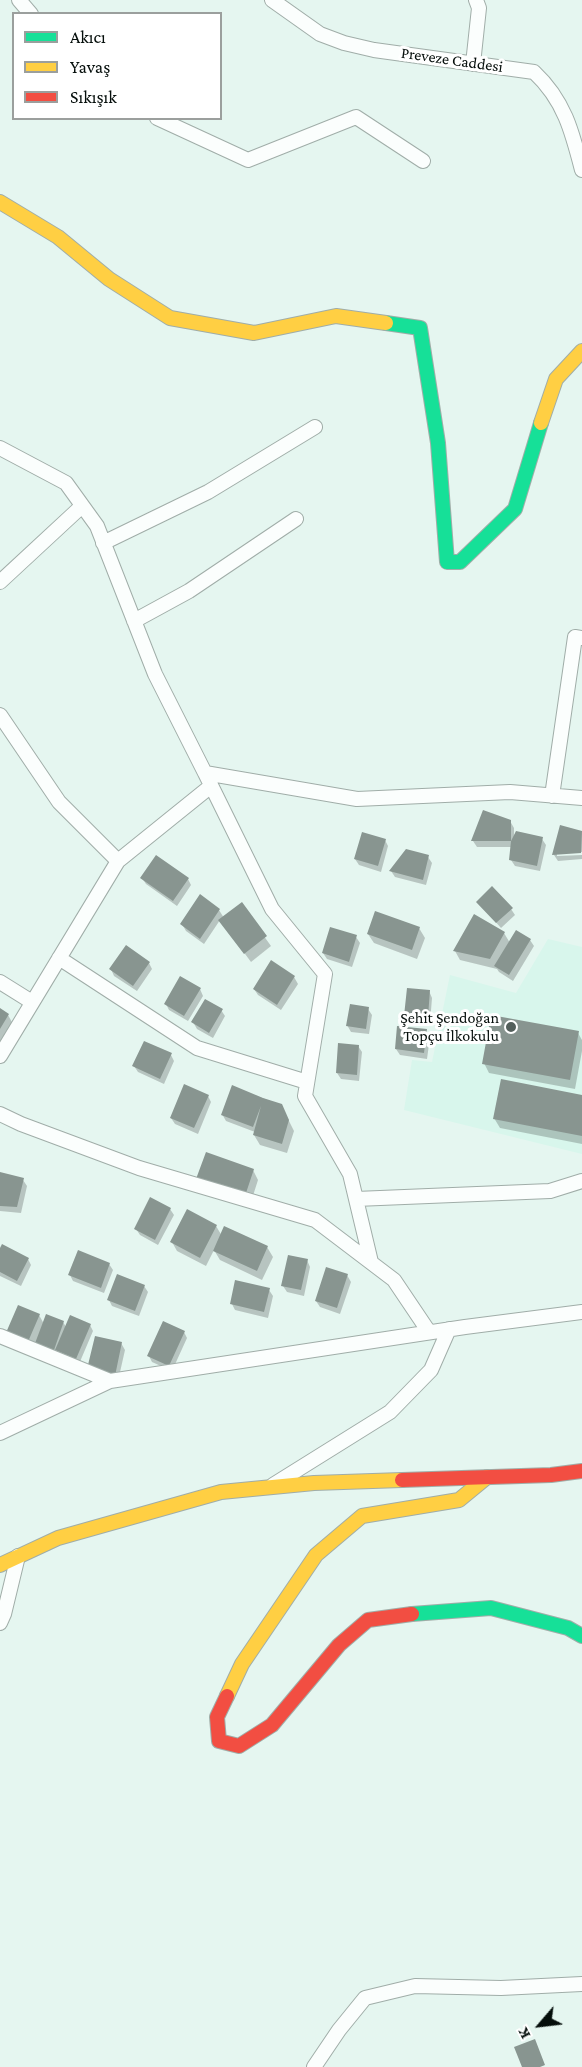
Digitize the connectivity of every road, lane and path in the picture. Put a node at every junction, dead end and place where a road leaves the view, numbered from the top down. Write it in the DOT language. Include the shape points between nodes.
graph roads {
  1 [pos="19,0"];
  2 [pos="272,0"];
  3 [pos="476,0"];
  4 [pos="29,12"];
  5 [pos="473,64"];
  6 [pos="162,120"];
  7 [pos="423,161"];
  8 [pos="582,170"];
  9 [pos="0,202"];
  10 [pos="582,351"];
  11 [pos="315,427"];
  12 [pos="0,448"];
  13 [pos="82,506"];
  14 [pos="297,519"];
  15 [pos="103,543"];
  16 [pos="0,582"];
  17 [pos="134,621"];
  18 [pos="582,638"];
  19 [pos="0,715"];
  20 [pos="205,773"];
  21 [pos="211,786"];
  22 [pos="552,796"];
  23 [pos="582,798"];
  24 [pos="118,861"];
  25 [pos="59,958"];
  26 [pos="0,982"];
  27 [pos="32,1002"];
  28 [pos="0,1056"];
  29 [pos="307,1082"];
  30 [pos="0,1114"];
  31 [pos="582,1181"];
  32 [pos="356,1199"];
  33 [pos="371,1262"];
  34 [pos="582,1312"];
  35 [pos="448,1329"];
  36 [pos="429,1332"];
  37 [pos="0,1336"];
  38 [pos="110,1381"];
  39 [pos="0,1433"];
  40 [pos="582,1471"];
  41 [pos="487,1477"];
  42 [pos="269,1487"];
  43 [pos="18,1556"];
  44 [pos="0,1565"];
  45 [pos="0,1623"];
  46 [pos="582,1635"];
  47 [pos="582,1984"];
  48 [pos="314,2067"];
  1 -- 4 [label="street"];
  2 -- 5 [label="street, Preveze Caddesi" via="320,34 344,43"];
  3 -- 5 [label="street" via="479,8"];
  5 -- 8 [label="street, Preveze Caddesi" via="534,72 549,86 563,108"];
  6 -- 7 [label="street" via="248,160 356,117"];
  9 -- 10 [label="street" via="58,237 109,279 170,318 254,333 336,316 420,328 438,443 447,562 459,562 515,509 556,379"];
  11 -- 15 [label="street" via="208,492"];
  12 -- 13 [label="street" via="66,483"];
  13 -- 15 [label="street" via="97,526"];
  13 -- 16 [label="street"];
  14 -- 17 [label="street" via="189,591"];
  15 -- 17 [label="street"];
  17 -- 20 [label="street" via="155,674"];
  18 -- 22 [label="street" via="575,637"];
  19 -- 24 [label="street" via="59,802"];
  20 -- 21 [label="street"];
  20 -- 22 [label="street" via="357,799 510,792"];
  21 -- 24 [label="street"];
  21 -- 29 [label="street" via="272,909 325,974"];
  22 -- 23 [label="street"];
  24 -- 25 [label="street"];
  25 -- 27 [label="street"];
  25 -- 29 [label="street" via="197,1048"];
  26 -- 27 [label="street"];
  27 -- 28 [label="street"];
  29 -- 32 [label="street" via="305,1096 351,1174"];
  30 -- 33 [label="street" via="139,1168 315,1220"];
  31 -- 32 [label="street" via="550,1191"];
  32 -- 33 [label="street"];
  33 -- 36 [label="street" via="394,1280"];
  34 -- 35 [label="street"];
  35 -- 36 [label="street"];
  35 -- 42 [label="street" via="431,1370 390,1412"];
  36 -- 38 [label="street"];
  37 -- 38 [label="street"];
  38 -- 39 [label="street"];
  40 -- 41 [label="street"];
  41 -- 42 [label="street"];
  41 -- 46 [label="street" via="459,1500 362,1516 316,1555 242,1664 217,1718 219,1741 239,1746 272,1725 339,1645 368,1620 491,1608"];
  42 -- 43 [label="street" via="221,1492 58,1538"];
  43 -- 44 [label="street"];
  43 -- 45 [label="street"];
  47 -- 48 [label="street" via="501,1988 416,1986 365,1998"];
}
